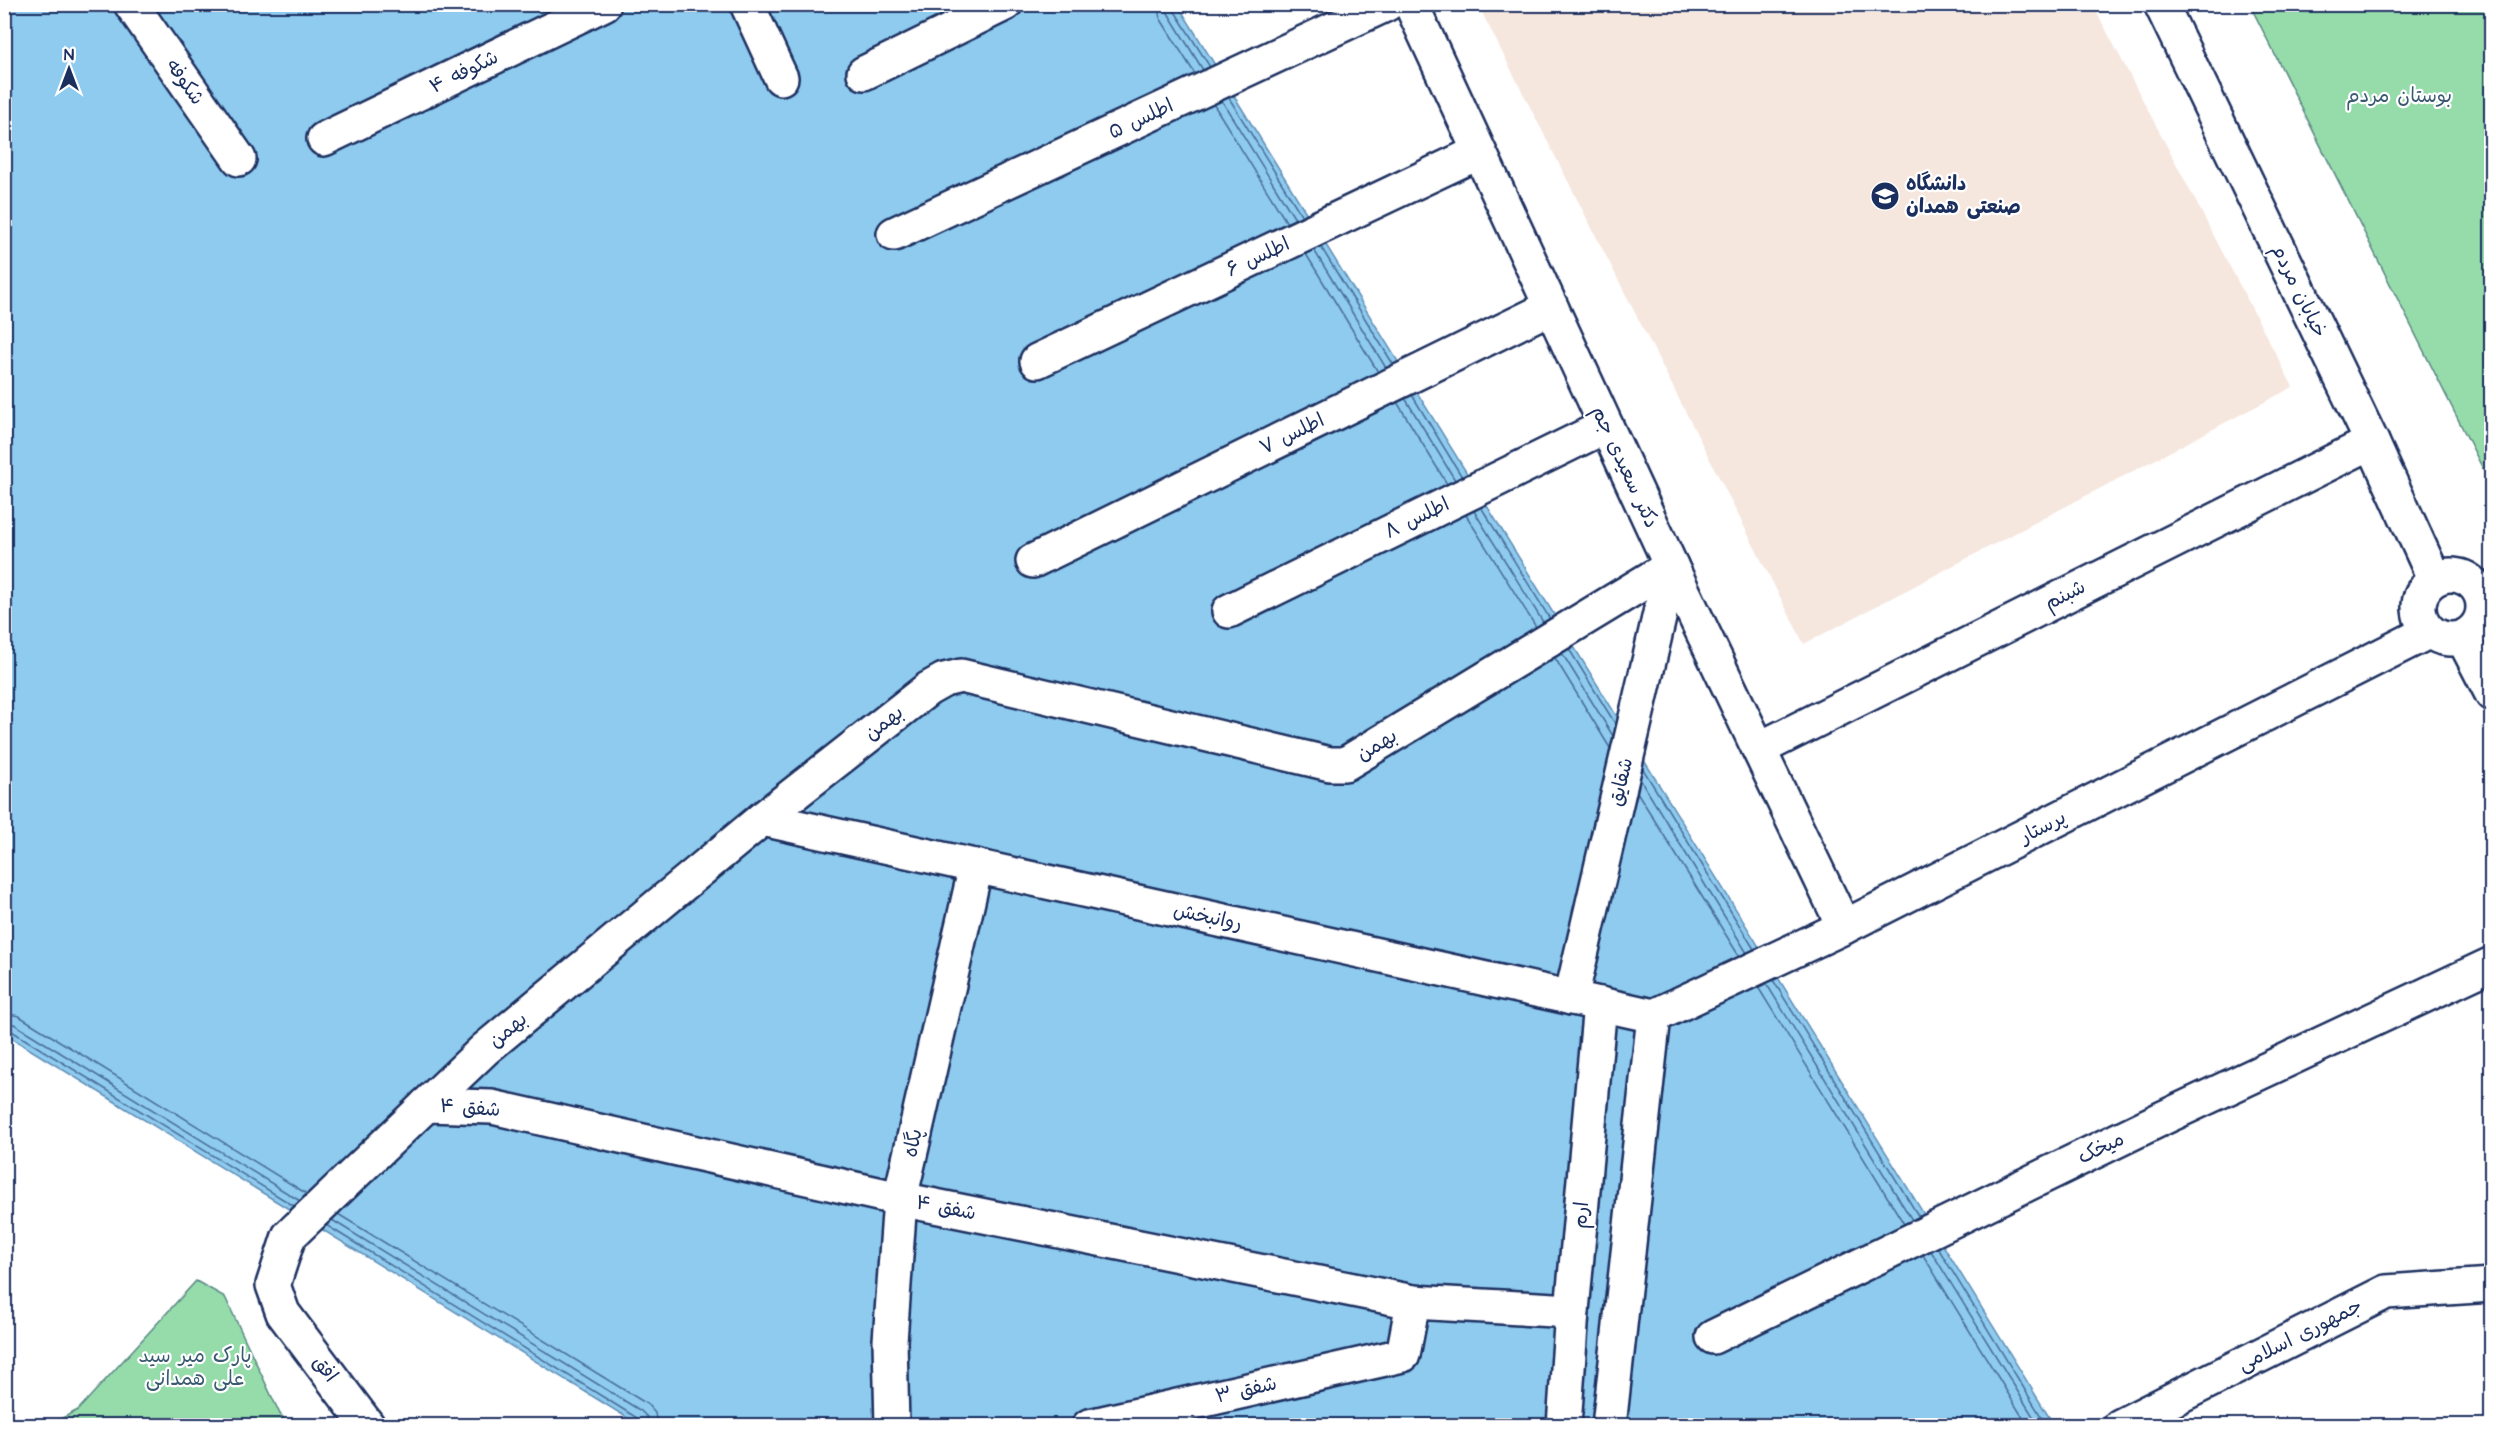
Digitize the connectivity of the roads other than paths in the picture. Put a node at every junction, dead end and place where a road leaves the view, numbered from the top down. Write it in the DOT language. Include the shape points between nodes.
graph roads {
  1 [pos="130,4"];
  2 [pos="604,4"];
  3 [pos="747,4"];
  4 [pos="1005,4"];
  5 [pos="1387,4"];
  6 [pos="1410,4"];
  7 [pos="2161,4"];
  8 [pos="864,73"];
  9 [pos="781,78"];
  10 [pos="324,139"];
  11 [pos="1479,152"];
  12 [pos="239,159"];
  13 [pos="894,234"];
  14 [pos="1551,307"];
  15 [pos="1037,361"];
  16 [pos="1606,426"];
  17 [pos="2372,442"];
  18 [pos="1033,561"];
  19 [pos="1671,566"];
  20 [pos="2434,578"];
  21 [pos="2483,580"];
  22 [pos="1229,611"];
  23 [pos="2478,627"];
  24 [pos="2428,632"];
  25 [pos="2492,694"];
  26 [pos="1759,749"];
  27 [pos="762,819"];
  28 [pos="976,866"];
  29 [pos="1844,927"];
  30 [pos="2492,964"];
  31 [pos="1586,1001"];
  32 [pos="1654,1016"];
  33 [pos="426,1105"];
  34 [pos="900,1199"];
  35 [pos="2492,1285"];
  36 [pos="1413,1302"];
  37 [pos="1572,1311"];
  38 [pos="283,1313"];
  39 [pos="1713,1337"];
  40 [pos="368,1425"];
  41 [pos="892,1425"];
  42 [pos="1089,1425"];
  43 [pos="1564,1425"];
  44 [pos="1609,1425"];
  45 [pos="2120,1425"];
  1 -- 12 [label="street, شکوفه"];
  2 -- 10 [label="street, شکوفه ۴"];
  3 -- 9 [label="street"];
  4 -- 8 [label="street"];
  5 -- 13 [label="street, اطلس ۵"];
  6 -- 11 [label="street, دکتر سعیدی جم"];
  7 -- 17 [label="street, خیابان مردم"];
  11 -- 14 [label="street, دکتر سعیدی جم"];
  11 -- 15 [label="street, اطلس ۶"];
  14 -- 16 [label="street, دکتر سعیدی جم"];
  14 -- 18 [label="street, اطلس ۷"];
  16 -- 19 [label="street, دکتر سعیدی جم"];
  16 -- 22 [label="street, اطلس ۸"];
  17 -- 20 [label="street, خیابان مردم"];
  17 -- 26 [label="street, شبنم"];
  19 -- 26 [label="street, دکتر سعیدی جم"];
  19 -- 27 [label="street, بهمن" via="1345,764 1330,764 961,676 928,689"];
  19 -- 31 [label="street, شقایق"];
  20 -- 21 [label="street" via="2448,574"];
  20 -- 24 [label="street" via="2418,603"];
  21 -- 23 [label="street" via="2484,610"];
  23 -- 24 [label="street" via="2451,640"];
  23 -- 25 [label="street"];
  24 -- 29 [label="street, پرستار"];
  26 -- 29 [label="street, دکتر سعیدی جم"];
  27 -- 28 [label="street, روانبخش"];
  27 -- 33 [label="street, بهمن" via="485,1049"];
  28 -- 31 [label="street, روانبخش"];
  28 -- 34 [label="street, پگاه"];
  29 -- 32 [label="street, پرستار"];
  30 -- 39 [label="street, میخک" via="2163,1118"];
  31 -- 32 [label="street, روانبخش"];
  31 -- 37 [label="street, ارم"];
  32 -- 44 [label="street"];
  33 -- 34 [label="street, شفق ۴" via="492,1107"];
  33 -- 38 [label="street, بهمن" via="289,1236 273,1285"];
  34 -- 36 [label="street, شفق ۴"];
  34 -- 41 [label="street, پگاه" via="890,1341"];
  35 -- 45 [label="street, جمهوری اسلامی" via="2386,1292"];
  36 -- 37 [label="street, شفق ۴"];
  36 -- 42 [label="street, شفق ۳" via="1403,1355"];
  37 -- 43 [label="street, ارم"];
  38 -- 40 [label="street, افق"];
}
